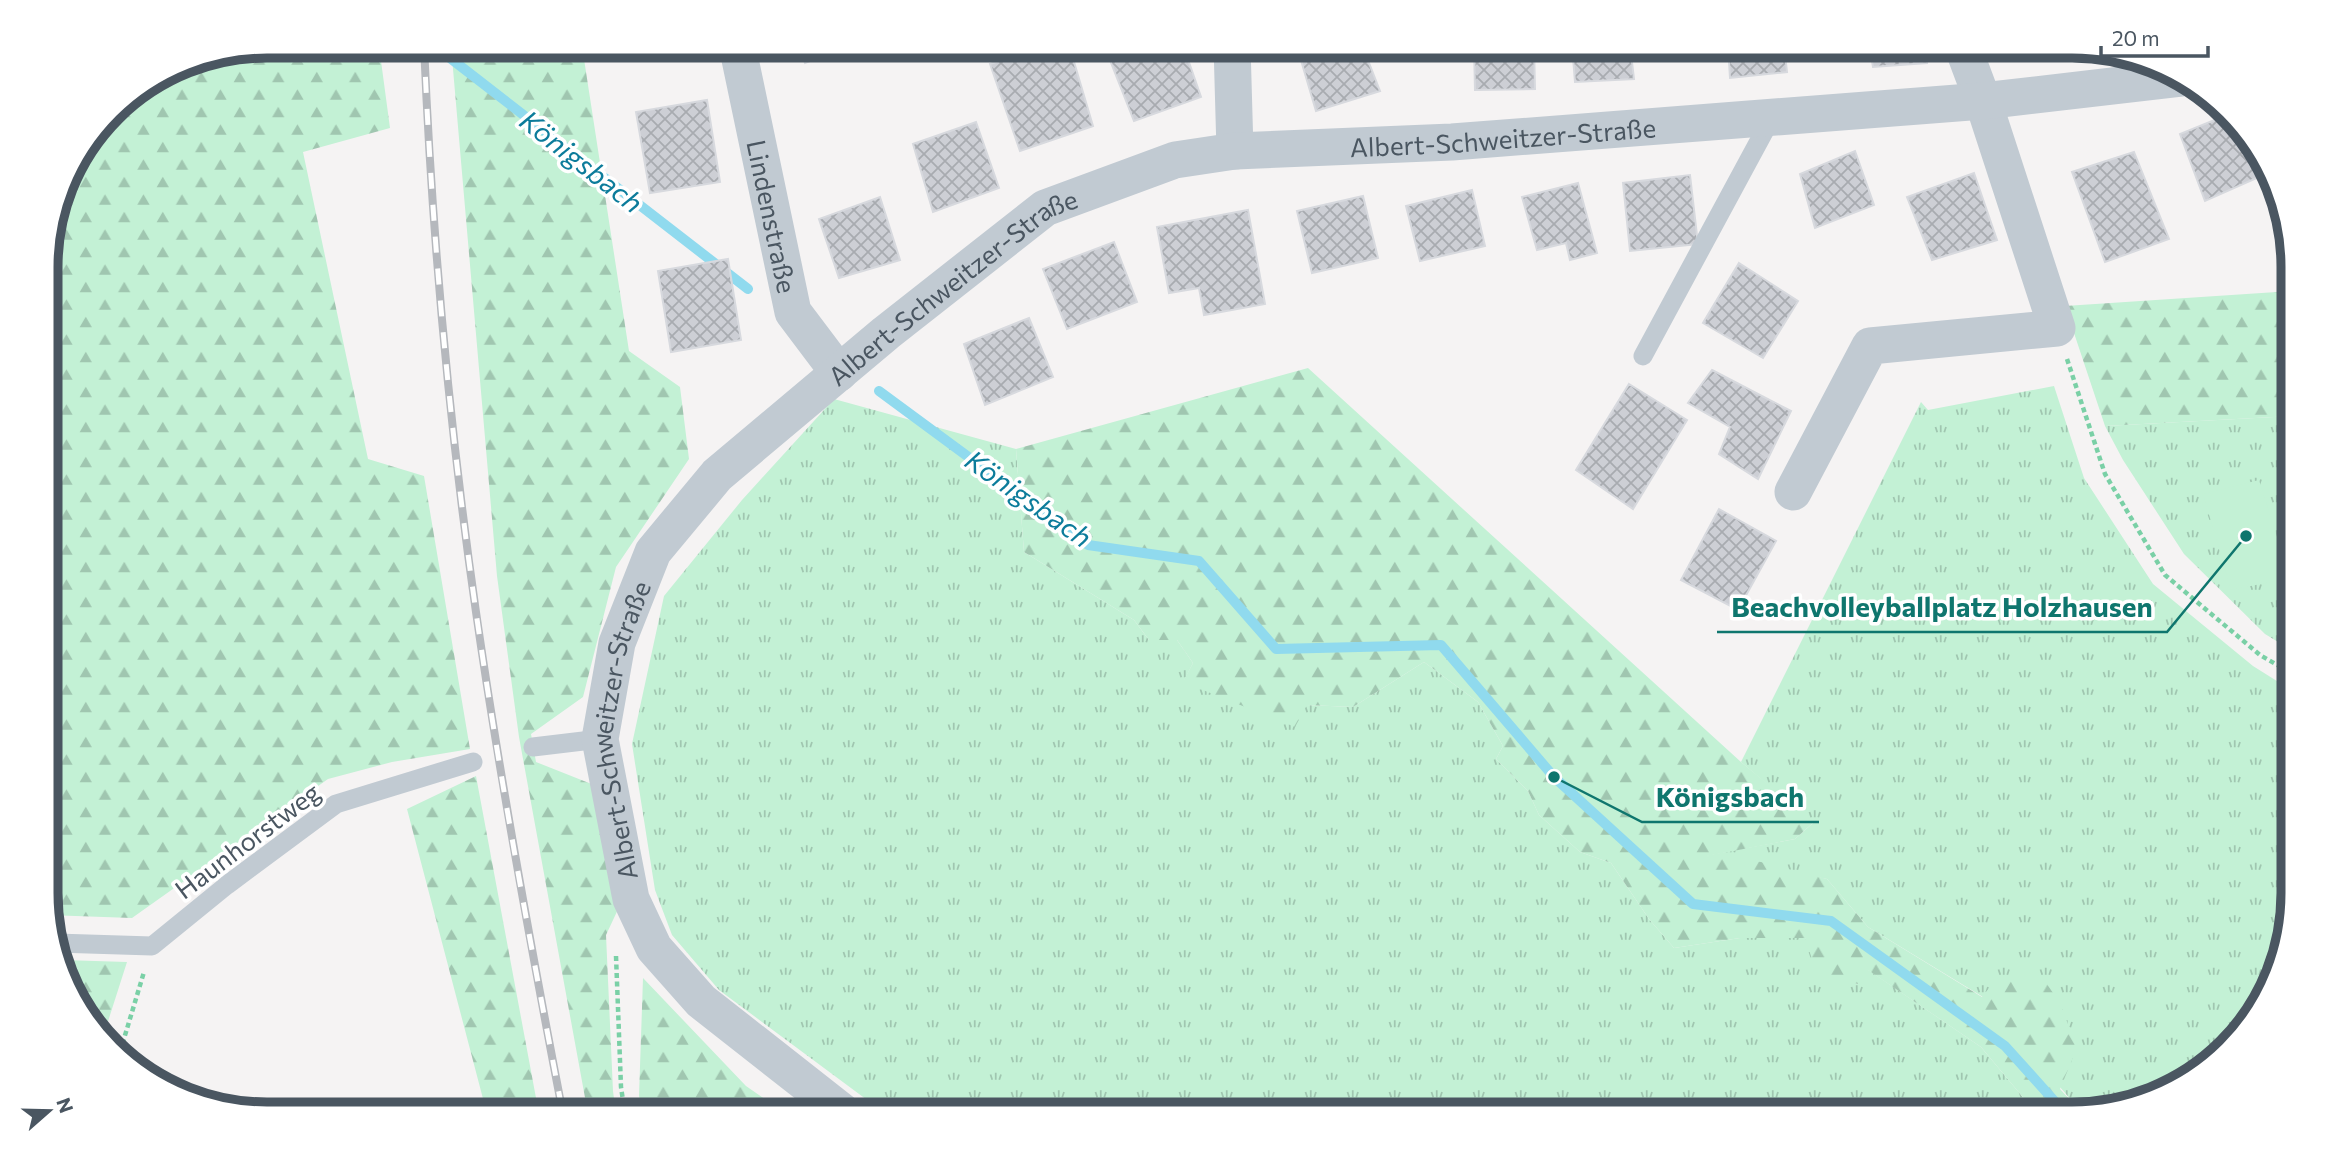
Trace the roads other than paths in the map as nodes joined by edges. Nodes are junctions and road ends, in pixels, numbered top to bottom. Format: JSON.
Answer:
{"nodes":[{"id":1,"x":740,"y":58,"type":"edge"},
{"id":2,"x":1232,"y":58,"type":"edge"},
{"id":3,"x":1967,"y":58,"type":"edge"},
{"id":4,"x":2166,"y":80,"type":"edge"},
{"id":5,"x":1983,"y":101,"type":"junction"},
{"id":6,"x":1772,"y":117,"type":"junction"},
{"id":7,"x":1235,"y":151,"type":"junction"},
{"id":8,"x":1643,"y":356,"type":"dead end"},
{"id":9,"x":839,"y":373,"type":"junction"},
{"id":10,"x":1793,"y":492,"type":"dead end"},
{"id":11,"x":600,"y":739,"type":"junction"},
{"id":12,"x":533,"y":747,"type":"dead end"},
{"id":13,"x":473,"y":762,"type":"dead end"},
{"id":14,"x":64,"y":943,"type":"edge"},
{"id":15,"x":830,"y":1102,"type":"edge"}],
"edges":[{"from":1,"to":9,"type":"street","name":"Lindenstraße"},
{"from":2,"to":7,"type":"street"},
{"from":3,"to":5,"type":"street"},
{"from":4,"to":5,"type":"street","name":"Albert-Schweitzer-Straße"},
{"from":5,"to":6,"type":"street","name":"Albert-Schweitzer-Straße"},
{"from":5,"to":10,"type":"street"},
{"from":6,"to":7,"type":"street","name":"Albert-Schweitzer-Straße"},
{"from":6,"to":8,"type":"lane"},
{"from":7,"to":9,"type":"street","name":"Albert-Schweitzer-Straße"},
{"from":9,"to":11,"type":"street","name":"Albert-Schweitzer-Straße"},
{"from":11,"to":12,"type":"lane"},
{"from":11,"to":15,"type":"street","name":"Albert-Schweitzer-Straße"},
{"from":13,"to":14,"type":"lane","name":"Haunhorstweg"}]}
